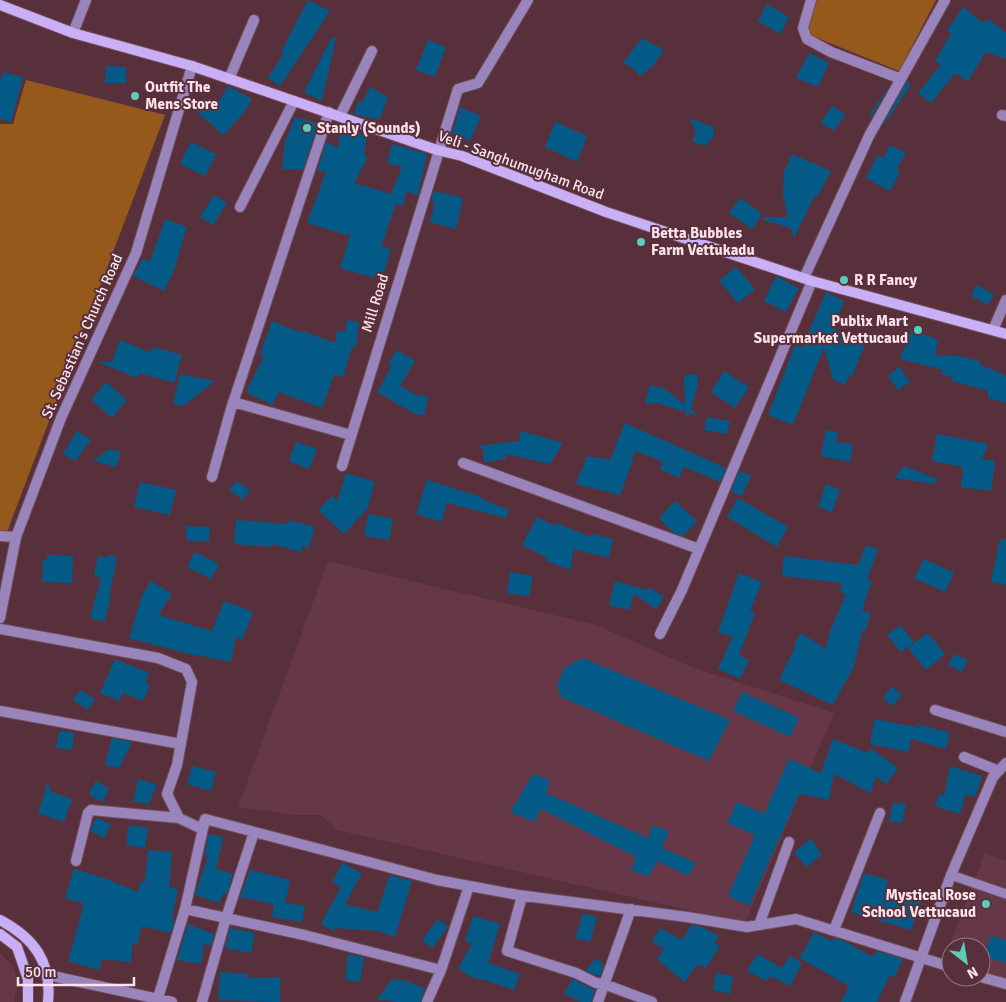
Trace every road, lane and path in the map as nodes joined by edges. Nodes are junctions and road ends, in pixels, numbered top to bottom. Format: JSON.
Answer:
{"nodes":[{"id":1,"x":86,"y":0,"type":"edge"},
{"id":2,"x":528,"y":0,"type":"edge"},
{"id":3,"x":811,"y":0,"type":"edge"},
{"id":4,"x":945,"y":0,"type":"edge"},
{"id":5,"x":0,"y":5,"type":"edge"},
{"id":6,"x":254,"y":20,"type":"dead end"},
{"id":7,"x":73,"y":33,"type":"junction"},
{"id":8,"x":372,"y":51,"type":"dead end"},
{"id":9,"x":192,"y":66,"type":"junction"},
{"id":10,"x":229,"y":79,"type":"junction"},
{"id":11,"x":900,"y":79,"type":"junction"},
{"id":12,"x":294,"y":101,"type":"junction"},
{"id":13,"x":328,"y":112,"type":"junction"},
{"id":14,"x":340,"y":116,"type":"junction"},
{"id":15,"x":437,"y":150,"type":"junction"},
{"id":16,"x":240,"y":207,"type":"dead end"},
{"id":17,"x":808,"y":279,"type":"junction"},
{"id":18,"x":1006,"y":300,"type":"edge"},
{"id":19,"x":993,"y":330,"type":"junction"},
{"id":20,"x":1006,"y":334,"type":"edge"},
{"id":21,"x":233,"y":402,"type":"junction"},
{"id":22,"x":351,"y":435,"type":"junction"},
{"id":23,"x":463,"y":463,"type":"dead end"},
{"id":24,"x":342,"y":466,"type":"dead end"},
{"id":25,"x":212,"y":477,"type":"dead end"},
{"id":26,"x":0,"y":536,"type":"edge"},
{"id":27,"x":16,"y":537,"type":"junction"},
{"id":28,"x":699,"y":549,"type":"junction"},
{"id":29,"x":0,"y":618,"type":"edge"},
{"id":30,"x":0,"y":629,"type":"edge"},
{"id":31,"x":660,"y":634,"type":"dead end"},
{"id":32,"x":935,"y":710,"type":"dead end"},
{"id":33,"x":0,"y":711,"type":"edge"},
{"id":34,"x":1006,"y":732,"type":"edge"},
{"id":35,"x":181,"y":744,"type":"junction"},
{"id":36,"x":964,"y":757,"type":"dead end"},
{"id":37,"x":1002,"y":767,"type":"edge"},
{"id":38,"x":880,"y":812,"type":"dead end"},
{"id":39,"x":179,"y":818,"type":"junction"},
{"id":40,"x":205,"y":819,"type":"junction"},
{"id":41,"x":254,"y":832,"type":"junction"},
{"id":42,"x":789,"y":842,"type":"dead end"},
{"id":43,"x":76,"y":861,"type":"dead end"},
{"id":44,"x":951,"y":875,"type":"junction"},
{"id":45,"x":469,"y":886,"type":"junction"},
{"id":46,"x":1006,"y":894,"type":"edge"},
{"id":47,"x":522,"y":896,"type":"junction"},
{"id":48,"x":185,"y":909,"type":"junction"},
{"id":49,"x":631,"y":909,"type":"junction"},
{"id":50,"x":226,"y":918,"type":"junction"},
{"id":51,"x":0,"y":920,"type":"edge"},
{"id":52,"x":759,"y":925,"type":"junction"},
{"id":53,"x":834,"y":930,"type":"junction"},
{"id":54,"x":0,"y":934,"type":"edge"},
{"id":55,"x":922,"y":958,"type":"junction"},
{"id":56,"x":941,"y":964,"type":"edge"},
{"id":57,"x":441,"y":970,"type":"junction"},
{"id":58,"x":48,"y":975,"type":"junction"},
{"id":59,"x":991,"y":979,"type":"edge"},
{"id":60,"x":604,"y":984,"type":"junction"},
{"id":61,"x":1006,"y":984,"type":"edge"},
{"id":62,"x":158,"y":998,"type":"junction"},
{"id":63,"x":28,"y":1002,"type":"edge"},
{"id":64,"x":48,"y":1002,"type":"edge"},
{"id":65,"x":172,"y":1002,"type":"edge"},
{"id":66,"x":202,"y":1002,"type":"edge"},
{"id":67,"x":427,"y":1002,"type":"edge"},
{"id":68,"x":598,"y":1002,"type":"edge"},
{"id":69,"x":652,"y":1002,"type":"edge"},
{"id":70,"x":906,"y":1002,"type":"edge"}],
"edges":[{"from":1,"to":7,"type":"street"},
{"from":2,"to":15,"type":"street","name":"Mill Road"},
{"from":3,"to":11,"type":"street"},
{"from":4,"to":11,"type":"street"},
{"from":5,"to":7,"type":"main road","name":"Veli - Sanghumugham Road"},
{"from":6,"to":10,"type":"street"},
{"from":7,"to":9,"type":"main road","name":"Veli - Sanghumugham Road"},
{"from":8,"to":14,"type":"street"},
{"from":9,"to":10,"type":"main road","name":"Veli - Sanghumugham Road"},
{"from":9,"to":27,"type":"street","name":"St. Sebastian's Church Road"},
{"from":10,"to":12,"type":"main road","name":"Veli - Sanghumugham Road"},
{"from":11,"to":17,"type":"street"},
{"from":12,"to":13,"type":"main road","name":"Veli - Sanghumugham Road"},
{"from":12,"to":16,"type":"street"},
{"from":13,"to":14,"type":"main road","name":"Veli - Sanghumugham Road"},
{"from":13,"to":21,"type":"street"},
{"from":14,"to":15,"type":"main road","name":"Veli - Sanghumugham Road"},
{"from":15,"to":17,"type":"main road","name":"Veli - Sanghumugham Road"},
{"from":15,"to":22,"type":"street","name":"Mill Road"},
{"from":17,"to":19,"type":"main road","name":"Veli - Sanghumugham Road"},
{"from":17,"to":28,"type":"street"},
{"from":18,"to":19,"type":"street"},
{"from":19,"to":20,"type":"main road","name":"Veli - Sanghumugham Road"},
{"from":21,"to":22,"type":"street"},
{"from":21,"to":25,"type":"street"},
{"from":22,"to":24,"type":"street","name":"Mill Road"},
{"from":23,"to":28,"type":"street"},
{"from":26,"to":27,"type":"street"},
{"from":27,"to":29,"type":"street","name":"St. Sebastian's Church Road"},
{"from":28,"to":31,"type":"street"},
{"from":30,"to":35,"type":"street"},
{"from":32,"to":34,"type":"street"},
{"from":33,"to":35,"type":"street"},
{"from":35,"to":39,"type":"street"},
{"from":36,"to":37,"type":"street"},
{"from":37,"to":44,"type":"street"},
{"from":38,"to":53,"type":"street"},
{"from":39,"to":40,"type":"street"},
{"from":39,"to":43,"type":"street"},
{"from":40,"to":41,"type":"street"},
{"from":40,"to":48,"type":"street"},
{"from":41,"to":45,"type":"street"},
{"from":41,"to":50,"type":"street"},
{"from":42,"to":52,"type":"street"},
{"from":44,"to":46,"type":"lane"},
{"from":44,"to":55,"type":"street"},
{"from":45,"to":47,"type":"street"},
{"from":45,"to":57,"type":"street"},
{"from":47,"to":49,"type":"street"},
{"from":47,"to":60,"type":"street"},
{"from":48,"to":50,"type":"street"},
{"from":48,"to":62,"type":"street"},
{"from":49,"to":52,"type":"street"},
{"from":49,"to":60,"type":"street"},
{"from":50,"to":57,"type":"street"},
{"from":50,"to":66,"type":"street"},
{"from":51,"to":58,"type":"main road"},
{"from":52,"to":53,"type":"street"},
{"from":53,"to":55,"type":"street"},
{"from":54,"to":63,"type":"main road"},
{"from":55,"to":56,"type":"street"},
{"from":55,"to":70,"type":"street"},
{"from":57,"to":67,"type":"street"},
{"from":58,"to":62,"type":"street"},
{"from":58,"to":64,"type":"main road"},
{"from":59,"to":61,"type":"street"},
{"from":60,"to":68,"type":"street"},
{"from":60,"to":69,"type":"street"},
{"from":62,"to":65,"type":"street"}]}
